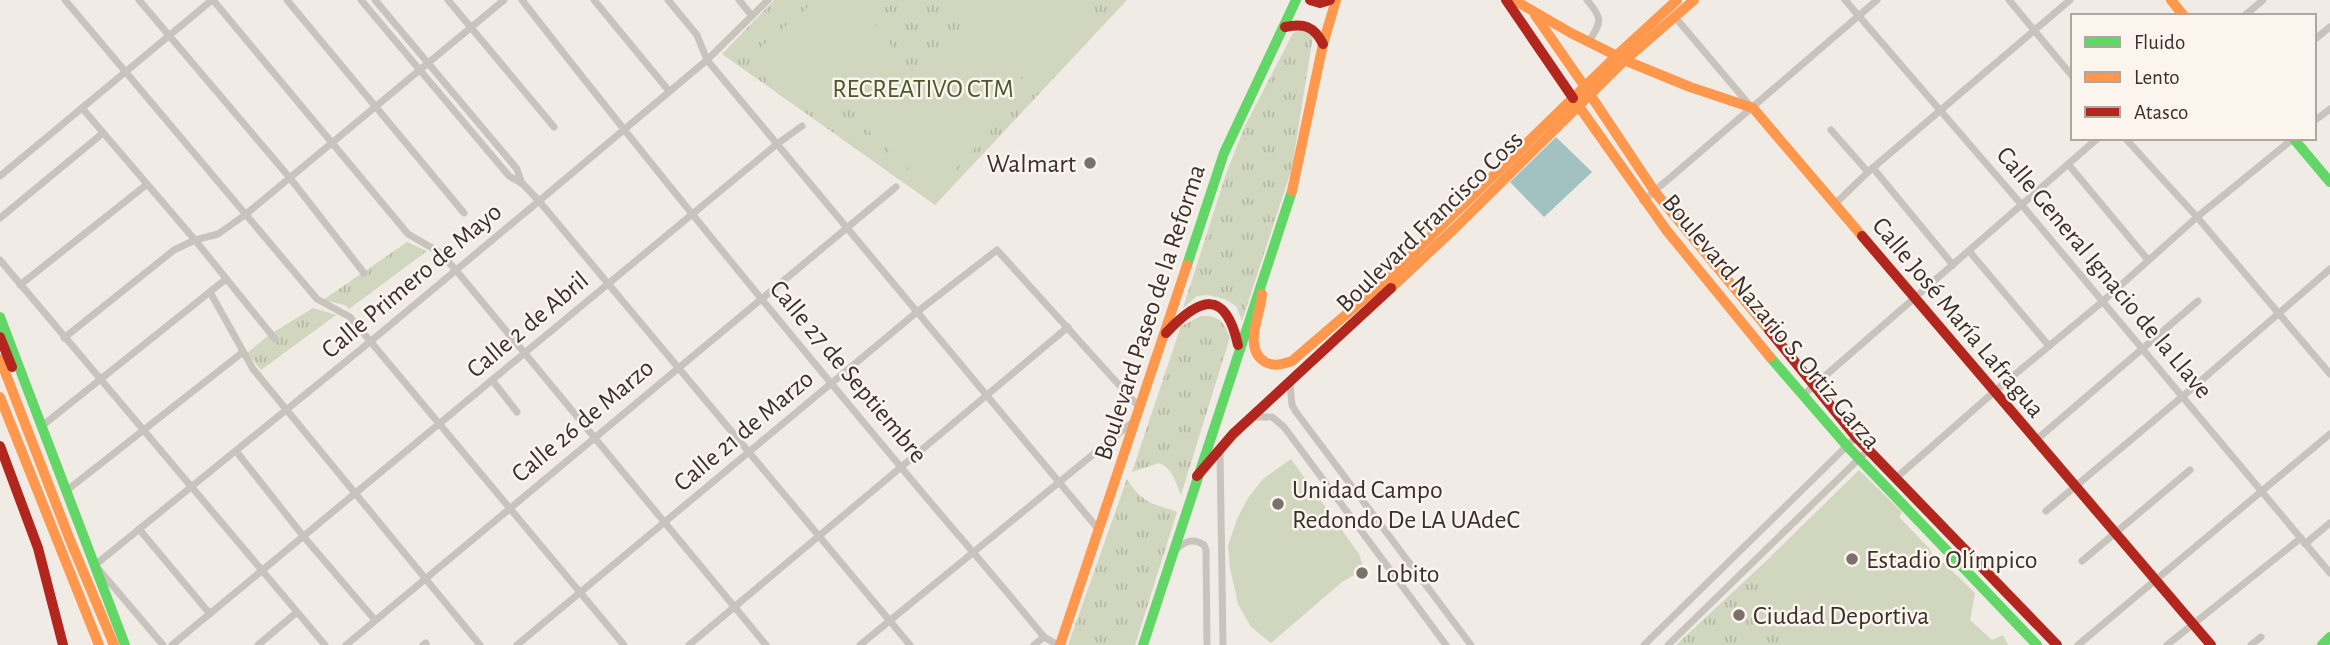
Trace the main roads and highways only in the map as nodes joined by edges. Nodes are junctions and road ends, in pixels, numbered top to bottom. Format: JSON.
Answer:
{"nodes":[{"id":1,"x":1296,"y":0,"type":"edge"},
{"id":2,"x":1310,"y":0,"type":"edge"},
{"id":3,"x":1329,"y":0,"type":"edge"},
{"id":4,"x":1336,"y":0,"type":"edge"},
{"id":5,"x":1506,"y":0,"type":"edge"},
{"id":6,"x":1514,"y":0,"type":"edge"},
{"id":7,"x":1677,"y":0,"type":"edge"},
{"id":8,"x":1694,"y":0,"type":"edge"},
{"id":9,"x":2171,"y":0,"type":"edge"},
{"id":10,"x":1668,"y":8,"type":"edge"},
{"id":11,"x":1533,"y":12,"type":"junction"},
{"id":12,"x":2182,"y":14,"type":"edge"},
{"id":13,"x":1285,"y":27,"type":"junction"},
{"id":14,"x":1323,"y":44,"type":"junction"},
{"id":15,"x":1619,"y":59,"type":"junction"},
{"id":16,"x":1588,"y":91,"type":"junction"},
{"id":17,"x":1576,"y":103,"type":"junction"},
{"id":18,"x":2295,"y":140,"type":"edge"},
{"id":19,"x":2330,"y":182,"type":"edge"},
{"id":20,"x":1261,"y":287,"type":"junction"},
{"id":21,"x":0,"y":317,"type":"edge"},
{"id":22,"x":0,"y":337,"type":"edge"},
{"id":23,"x":1162,"y":338,"type":"junction"},
{"id":24,"x":1239,"y":348,"type":"junction"},
{"id":25,"x":0,"y":359,"type":"edge"},
{"id":26,"x":0,"y":397,"type":"edge"},
{"id":27,"x":18,"y":405,"type":"junction"},
{"id":28,"x":0,"y":446,"type":"edge"},
{"id":29,"x":1197,"y":476,"type":"junction"},
{"id":30,"x":115,"y":619,"type":"junction"},
{"id":31,"x":60,"y":634,"type":"junction"},
{"id":32,"x":2330,"y":637,"type":"edge"},
{"id":33,"x":63,"y":645,"type":"edge"},
{"id":34,"x":69,"y":645,"type":"edge"},
{"id":35,"x":100,"y":645,"type":"edge"},
{"id":36,"x":114,"y":645,"type":"edge"},
{"id":37,"x":125,"y":645,"type":"edge"},
{"id":38,"x":1059,"y":645,"type":"edge"},
{"id":39,"x":1143,"y":645,"type":"edge"},
{"id":40,"x":2037,"y":645,"type":"edge"},
{"id":41,"x":2057,"y":645,"type":"edge"},
{"id":42,"x":2211,"y":645,"type":"edge"},
{"id":43,"x":2322,"y":645,"type":"edge"}],
"edges":[{"from":1,"to":13,"type":"main road","name":"Boulevard Paseo de la Reforma"},
{"from":2,"to":3,"type":"main road"},
{"from":4,"to":14,"type":"main road"},
{"from":5,"to":17,"type":"main road","name":"Boulevard Nazario S. Ortiz Garza"},
{"from":6,"to":11,"type":"main road"},
{"from":7,"to":10,"type":"main road","name":"Boulevard Francisco Coss"},
{"from":8,"to":10,"type":"main road","name":"Boulevard Francisco Coss"},
{"from":9,"to":12,"type":"main road"},
{"from":10,"to":15,"type":"main road","name":"Boulevard Francisco Coss"},
{"from":11,"to":15,"type":"main road"},
{"from":11,"to":16,"type":"main road","name":"Boulevard Nazario S. Ortiz Garza"},
{"from":13,"to":14,"type":"main road"},
{"from":13,"to":23,"type":"main road","name":"Boulevard Paseo de la Reforma"},
{"from":14,"to":20,"type":"main road"},
{"from":15,"to":16,"type":"main road","name":"Boulevard Francisco Coss"},
{"from":15,"to":42,"type":"main road","name":"Calle José María Lafragua"},
{"from":16,"to":17,"type":"main road","name":"Boulevard Francisco Coss"},
{"from":16,"to":41,"type":"main road","name":"Boulevard Nazario S. Ortiz Garza"},
{"from":17,"to":20,"type":"main road","name":"Boulevard Francisco Coss"},
{"from":17,"to":29,"type":"main road","name":"Boulevard Francisco Coss"},
{"from":17,"to":40,"type":"main road","name":"Boulevard Nazario S. Ortiz Garza"},
{"from":18,"to":19,"type":"main road"},
{"from":20,"to":24,"type":"main road"},
{"from":21,"to":30,"type":"main road"},
{"from":22,"to":27,"type":"main road"},
{"from":23,"to":24,"type":"main road"},
{"from":23,"to":38,"type":"main road","name":"Boulevard Paseo de la Reforma"},
{"from":24,"to":29,"type":"main road"},
{"from":25,"to":27,"type":"main road"},
{"from":26,"to":35,"type":"main road"},
{"from":27,"to":36,"type":"main road"},
{"from":28,"to":31,"type":"main road"},
{"from":29,"to":39,"type":"main road"},
{"from":30,"to":36,"type":"main road"},
{"from":30,"to":37,"type":"main road"},
{"from":31,"to":33,"type":"main road"},
{"from":31,"to":34,"type":"main road"},
{"from":32,"to":43,"type":"main road"}]}
